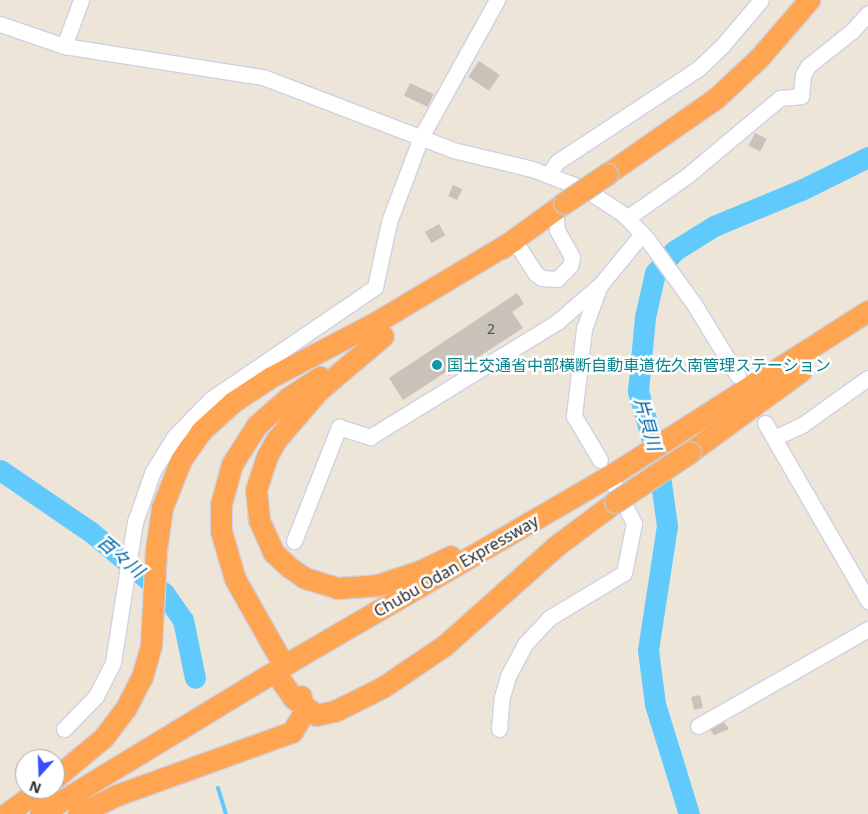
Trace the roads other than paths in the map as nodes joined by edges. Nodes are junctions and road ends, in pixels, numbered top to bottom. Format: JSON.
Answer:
{"nodes":[{"id":1,"x":81,"y":0,"type":"edge"},
{"id":2,"x":497,"y":0,"type":"edge"},
{"id":3,"x":761,"y":0,"type":"edge"},
{"id":4,"x":809,"y":0,"type":"edge"},
{"id":5,"x":868,"y":13,"type":"edge"},
{"id":6,"x":0,"y":24,"type":"edge"},
{"id":7,"x":64,"y":46,"type":"junction"},
{"id":8,"x":421,"y":137,"type":"junction"},
{"id":9,"x":549,"y":174,"type":"junction"},
{"id":10,"x":560,"y":207,"type":"junction"},
{"id":11,"x":627,"y":218,"type":"junction"},
{"id":12,"x":644,"y":237,"type":"junction"},
{"id":13,"x":514,"y":240,"type":"junction"},
{"id":14,"x":601,"y":284,"type":"junction"},
{"id":15,"x":868,"y":311,"type":"edge"},
{"id":16,"x":868,"y":319,"type":"edge"},
{"id":17,"x":381,"y":328,"type":"junction"},
{"id":18,"x":868,"y":378,"type":"edge"},
{"id":19,"x":747,"y":381,"type":"junction"},
{"id":20,"x":765,"y":423,"type":"dead end"},
{"id":21,"x":774,"y":438,"type":"junction"},
{"id":22,"x":611,"y":476,"type":"junction"},
{"id":23,"x":294,"y":541,"type":"dead end"},
{"id":24,"x":868,"y":601,"type":"edge"},
{"id":25,"x":868,"y":629,"type":"edge"},
{"id":26,"x":273,"y":657,"type":"dead end"},
{"id":27,"x":286,"y":679,"type":"dead end"},
{"id":28,"x":304,"y":708,"type":"junction"},
{"id":29,"x":698,"y":726,"type":"dead end"},
{"id":30,"x":64,"y":729,"type":"dead end"},
{"id":31,"x":500,"y":729,"type":"dead end"},
{"id":32,"x":65,"y":770,"type":"edge"},
{"id":33,"x":26,"y":799,"type":"edge"},
{"id":34,"x":6,"y":814,"type":"edge"},
{"id":35,"x":40,"y":814,"type":"edge"},
{"id":36,"x":78,"y":814,"type":"edge"}],
"edges":[{"from":1,"to":7,"type":"street"},
{"from":2,"to":8,"type":"street"},
{"from":3,"to":9,"type":"street"},
{"from":4,"to":10,"type":"highway","bridge":true},
{"from":5,"to":11,"type":"street"},
{"from":6,"to":7,"type":"street"},
{"from":7,"to":8,"type":"street"},
{"from":8,"to":9,"type":"street"},
{"from":8,"to":30,"type":"street"},
{"from":9,"to":11,"type":"street"},
{"from":10,"to":13,"type":"highway"},
{"from":10,"to":13,"type":"street"},
{"from":11,"to":12,"type":"street"},
{"from":12,"to":14,"type":"street"},
{"from":12,"to":19,"type":"street"},
{"from":13,"to":17,"type":"highway"},
{"from":14,"to":22,"type":"street"},
{"from":14,"to":23,"type":"street"},
{"from":15,"to":19,"type":"highway","name":"Chubu Odan Expressway"},
{"from":16,"to":22,"type":"highway","bridge":true},
{"from":17,"to":22,"type":"highway"},
{"from":17,"to":26,"type":"highway"},
{"from":17,"to":32,"type":"highway"},
{"from":18,"to":21,"type":"street"},
{"from":19,"to":22,"type":"highway","name":"Chubu Odan Expressway"},
{"from":20,"to":21,"type":"street"},
{"from":21,"to":24,"type":"street"},
{"from":22,"to":28,"type":"highway"},
{"from":22,"to":31,"type":"street"},
{"from":22,"to":35,"type":"highway","name":"Chubu Odan Expressway"},
{"from":25,"to":29,"type":"street"},
{"from":27,"to":28,"type":"highway"},
{"from":28,"to":36,"type":"highway"},
{"from":33,"to":34,"type":"highway"}]}
